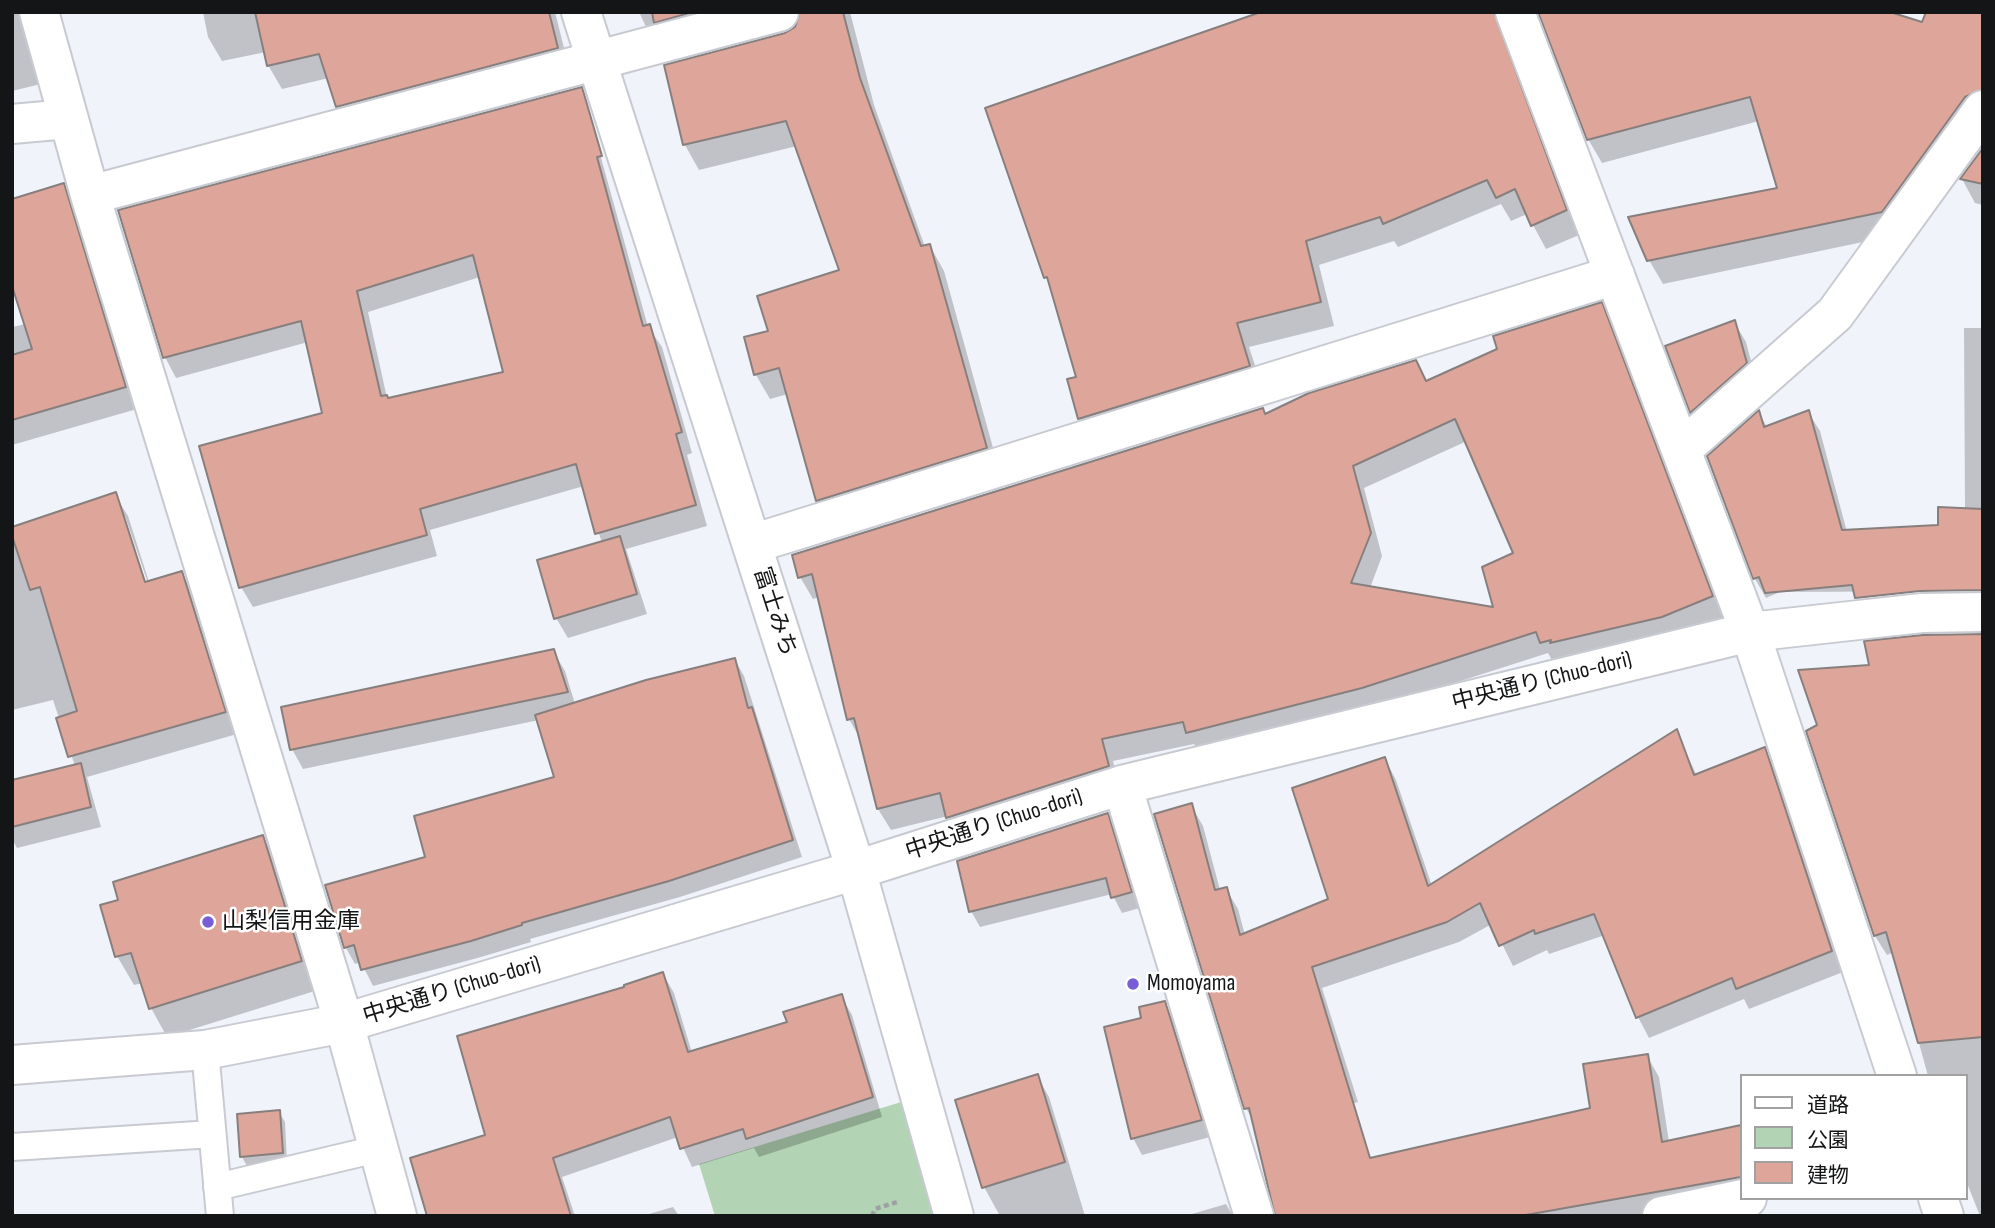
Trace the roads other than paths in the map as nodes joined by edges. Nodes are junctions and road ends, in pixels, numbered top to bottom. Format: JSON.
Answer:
{"nodes":[{"id":1,"x":39,"y":12,"type":"edge"},
{"id":2,"x":581,"y":12,"type":"edge"},
{"id":3,"x":779,"y":12,"type":"edge"},
{"id":4,"x":1515,"y":12,"type":"edge"},
{"id":5,"x":595,"y":62,"type":"junction"},
{"id":6,"x":1983,"y":110,"type":"edge"},
{"id":7,"x":68,"y":119,"type":"junction"},
{"id":8,"x":12,"y":124,"type":"edge"},
{"id":9,"x":90,"y":195,"type":"junction"},
{"id":10,"x":1615,"y":275,"type":"junction"},
{"id":11,"x":1681,"y":450,"type":"junction"},
{"id":12,"x":752,"y":544,"type":"junction"},
{"id":13,"x":1983,"y":612,"type":"edge"},
{"id":14,"x":1750,"y":632,"type":"junction"},
{"id":15,"x":1122,"y":785,"type":"junction"},
{"id":16,"x":856,"y":870,"type":"junction"},
{"id":17,"x":344,"y":1023,"type":"junction"},
{"id":18,"x":205,"y":1050,"type":"junction"},
{"id":19,"x":12,"y":1065,"type":"edge"},
{"id":20,"x":1896,"y":1074,"type":"edge"},
{"id":21,"x":212,"y":1134,"type":"junction"},
{"id":22,"x":12,"y":1147,"type":"edge"},
{"id":23,"x":377,"y":1149,"type":"junction"},
{"id":24,"x":218,"y":1187,"type":"junction"},
{"id":25,"x":1740,"y":1199,"type":"edge"},
{"id":26,"x":220,"y":1216,"type":"edge"},
{"id":27,"x":397,"y":1216,"type":"edge"},
{"id":28,"x":954,"y":1216,"type":"edge"},
{"id":29,"x":1254,"y":1216,"type":"edge"},
{"id":30,"x":1662,"y":1216,"type":"edge"}],
"edges":[{"from":1,"to":7,"type":"main road"},
{"from":2,"to":5,"type":"main road","name":"富士みち"},
{"from":3,"to":5,"type":"main road"},
{"from":4,"to":10,"type":"main road"},
{"from":5,"to":9,"type":"main road"},
{"from":5,"to":12,"type":"main road","name":"富士みち"},
{"from":6,"to":11,"type":"main road"},
{"from":7,"to":8,"type":"main road"},
{"from":7,"to":9,"type":"main road"},
{"from":9,"to":17,"type":"main road"},
{"from":10,"to":11,"type":"main road"},
{"from":10,"to":12,"type":"main road"},
{"from":11,"to":14,"type":"main road"},
{"from":12,"to":16,"type":"main road","name":"富士みち"},
{"from":13,"to":14,"type":"main road","name":"中央通り (Chuo-dori)"},
{"from":14,"to":15,"type":"main road","name":"中央通り (Chuo-dori)"},
{"from":14,"to":20,"type":"main road"},
{"from":15,"to":16,"type":"main road","name":"中央通り (Chuo-dori)"},
{"from":15,"to":29,"type":"main road"},
{"from":16,"to":17,"type":"main road","name":"中央通り (Chuo-dori)"},
{"from":16,"to":28,"type":"main road","name":"富士みち"},
{"from":17,"to":18,"type":"main road","name":"中央通り (Chuo-dori)"},
{"from":17,"to":23,"type":"main road"},
{"from":18,"to":19,"type":"main road","name":"中央通り (Chuo-dori)"},
{"from":18,"to":21,"type":"lane"},
{"from":21,"to":22,"type":"lane"},
{"from":21,"to":24,"type":"lane"},
{"from":23,"to":24,"type":"lane"},
{"from":23,"to":27,"type":"main road"},
{"from":24,"to":26,"type":"lane"},
{"from":25,"to":30,"type":"main road"}]}
